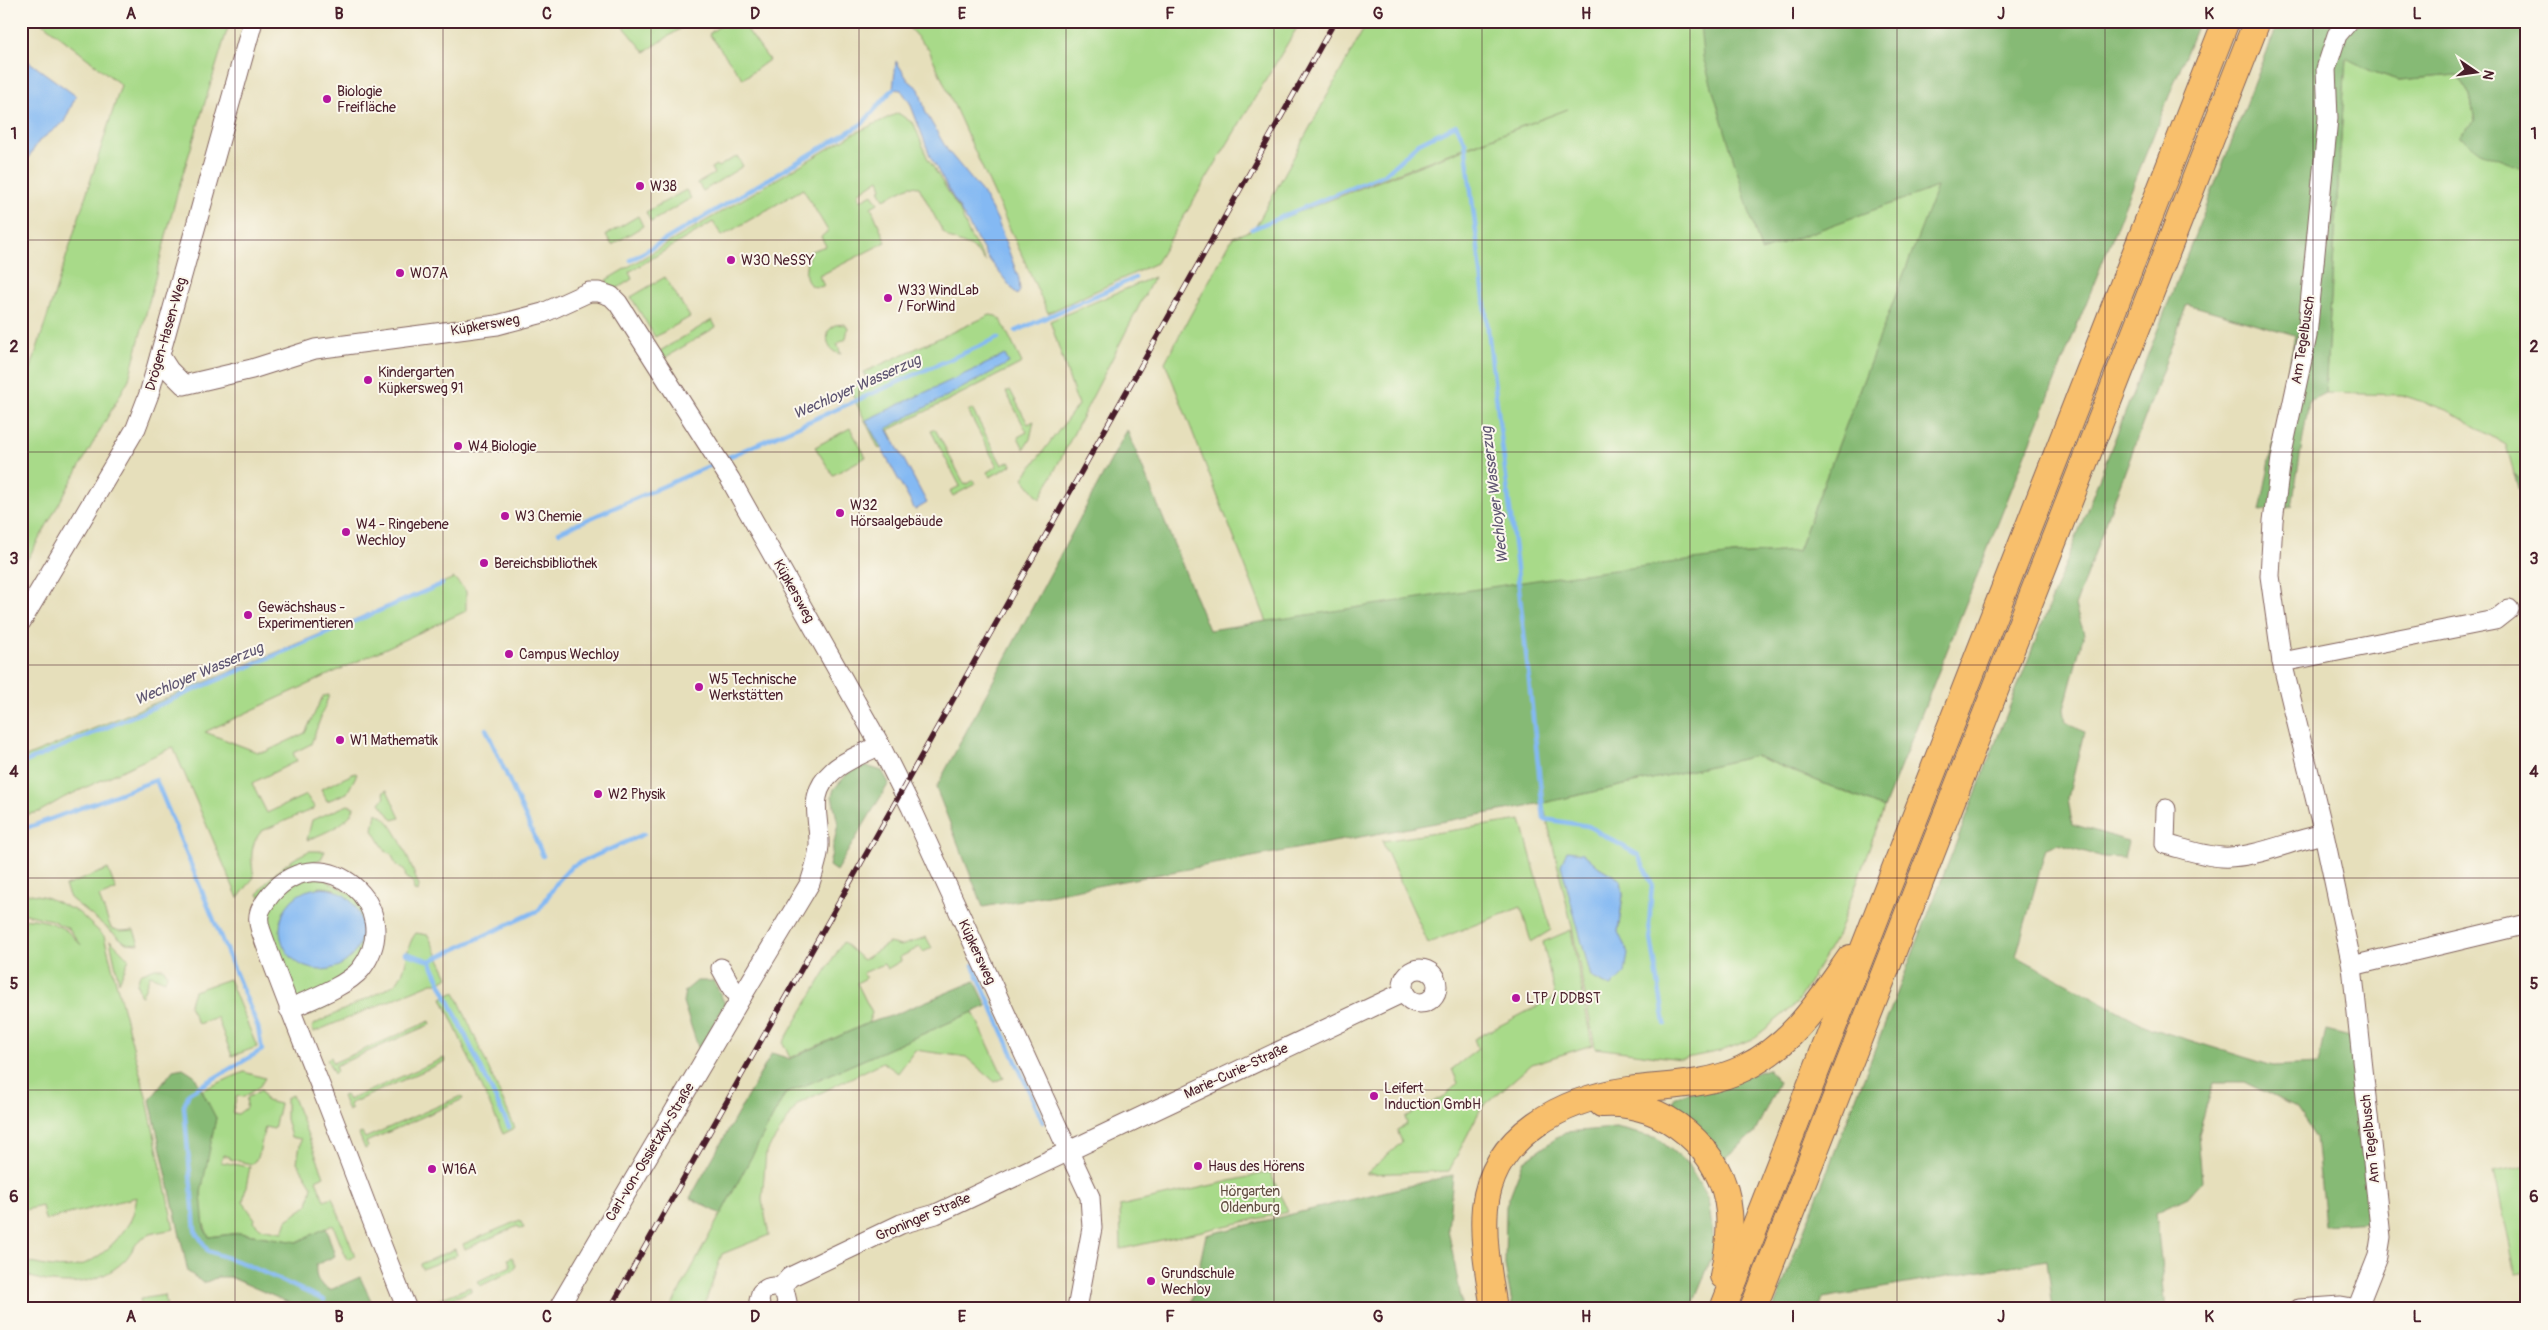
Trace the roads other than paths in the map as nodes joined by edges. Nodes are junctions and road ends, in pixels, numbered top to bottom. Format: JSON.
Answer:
{"nodes":[{"id":1,"x":253,"y":21,"type":"edge"},
{"id":2,"x":2226,"y":21,"type":"edge"},
{"id":3,"x":2257,"y":21,"type":"edge"},
{"id":4,"x":2348,"y":21,"type":"edge"},
{"id":5,"x":160,"y":356,"type":"junction"},
{"id":6,"x":184,"y":385,"type":"junction"},
{"id":7,"x":149,"y":394,"type":"junction"},
{"id":8,"x":2509,"y":609,"type":"dead end"},
{"id":9,"x":21,"y":622,"type":"edge"},
{"id":10,"x":2282,"y":662,"type":"junction"},
{"id":11,"x":880,"y":745,"type":"junction"},
{"id":12,"x":2166,"y":808,"type":"dead end"},
{"id":13,"x":2324,"y":834,"type":"junction"},
{"id":14,"x":1874,"y":922,"type":"junction"},
{"id":15,"x":2527,"y":924,"type":"edge"},
{"id":16,"x":2352,"y":966,"type":"junction"},
{"id":17,"x":721,"y":968,"type":"dead end"},
{"id":18,"x":1404,"y":992,"type":"dead end"},
{"id":19,"x":742,"y":996,"type":"junction"},
{"id":20,"x":289,"y":1009,"type":"junction"},
{"id":21,"x":1557,"y":1110,"type":"junction"},
{"id":22,"x":1068,"y":1150,"type":"junction"},
{"id":23,"x":780,"y":1288,"type":"junction"},
{"id":24,"x":407,"y":1309,"type":"edge"},
{"id":25,"x":558,"y":1309,"type":"edge"},
{"id":26,"x":761,"y":1309,"type":"edge"},
{"id":27,"x":785,"y":1309,"type":"edge"},
{"id":28,"x":1076,"y":1309,"type":"edge"},
{"id":29,"x":1494,"y":1309,"type":"edge"},
{"id":30,"x":1717,"y":1309,"type":"edge"},
{"id":31,"x":1723,"y":1309,"type":"edge"},
{"id":32,"x":1753,"y":1309,"type":"edge"},
{"id":33,"x":2299,"y":1309,"type":"edge"},
{"id":34,"x":2358,"y":1309,"type":"edge"}],
"edges":[{"from":1,"to":5,"type":"street","name":"Drögen-Hasen-Weg"},
{"from":2,"to":14,"type":"highway"},
{"from":3,"to":32,"type":"highway"},
{"from":4,"to":10,"type":"street","name":"Am Tegelbusch"},
{"from":5,"to":6,"type":"street"},
{"from":5,"to":7,"type":"street","name":"Drögen-Hasen-Weg"},
{"from":6,"to":7,"type":"street","name":"Küpkersweg"},
{"from":6,"to":11,"type":"street","name":"Küpkersweg"},
{"from":7,"to":9,"type":"street","name":"Drögen-Hasen-Weg"},
{"from":8,"to":10,"type":"street"},
{"from":10,"to":13,"type":"street","name":"Am Tegelbusch"},
{"from":11,"to":19,"type":"street","name":"Carl-von-Ossietzky-Straße"},
{"from":11,"to":22,"type":"street","name":"Küpkersweg"},
{"from":12,"to":13,"type":"street"},
{"from":13,"to":16,"type":"street","name":"Am Tegelbusch"},
{"from":14,"to":21,"type":"highway"},
{"from":14,"to":31,"type":"highway"},
{"from":15,"to":16,"type":"street"},
{"from":16,"to":34,"type":"street","name":"Am Tegelbusch"},
{"from":17,"to":19,"type":"street"},
{"from":18,"to":22,"type":"street","name":"Marie-Curie-Straße"},
{"from":19,"to":25,"type":"street","name":"Carl-von-Ossietzky-Straße"},
{"from":20,"to":20,"type":"street"},
{"from":20,"to":24,"type":"street"},
{"from":21,"to":29,"type":"highway"},
{"from":21,"to":30,"type":"highway"},
{"from":22,"to":23,"type":"street","name":"Groninger Straße"},
{"from":22,"to":28,"type":"street","name":"Küpkersweg"},
{"from":23,"to":26,"type":"street","name":"Groninger Straße"},
{"from":23,"to":27,"type":"street"},
{"from":33,"to":34,"type":"street"}]}
